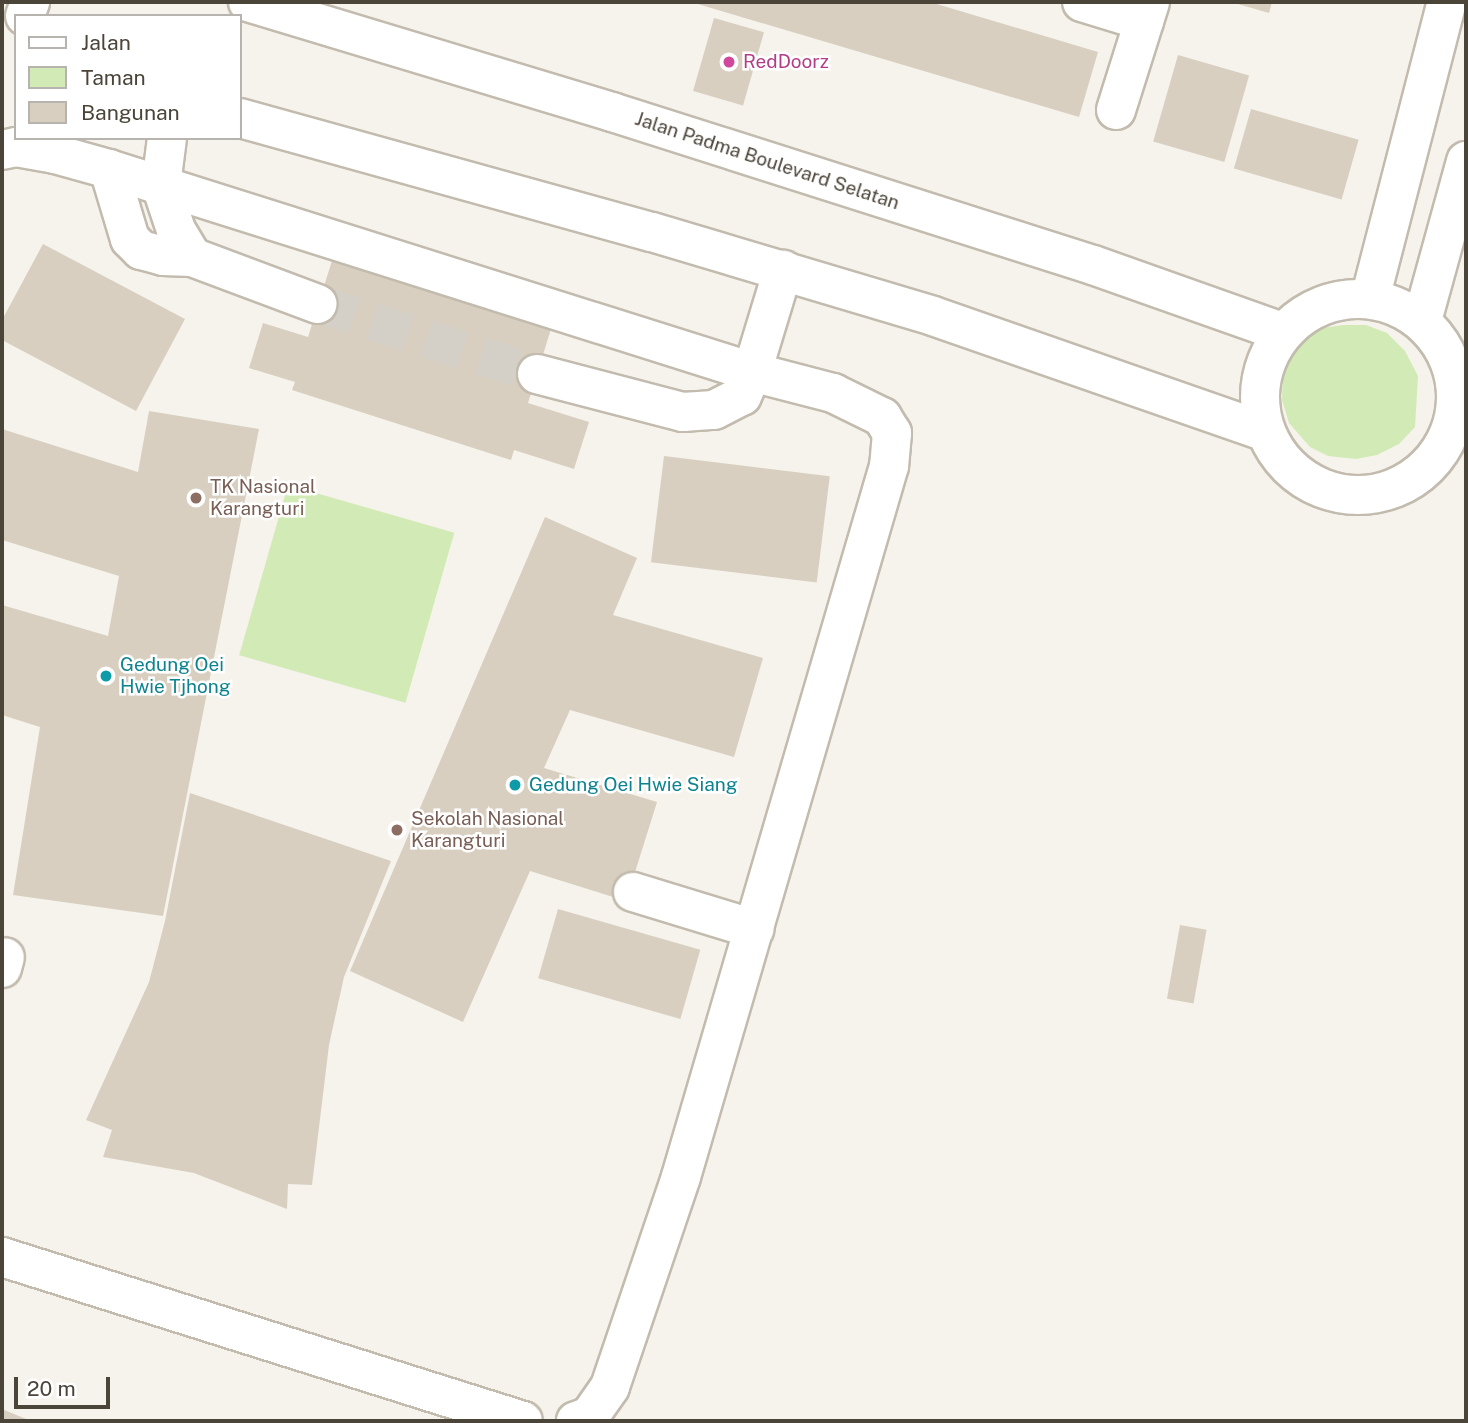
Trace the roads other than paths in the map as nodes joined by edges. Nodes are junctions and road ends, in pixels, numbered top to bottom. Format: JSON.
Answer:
{"nodes":[{"id":1,"x":248,"y":2,"type":"edge"},
{"id":2,"x":1082,"y":2,"type":"edge"},
{"id":3,"x":1447,"y":2,"type":"edge"},
{"id":4,"x":1147,"y":11,"type":"edge"},
{"id":5,"x":1116,"y":110,"type":"dead end"},
{"id":6,"x":242,"y":119,"type":"edge"},
{"id":7,"x":167,"y":140,"type":"edge"},
{"id":8,"x":2,"y":150,"type":"edge"},
{"id":9,"x":1466,"y":161,"type":"edge"},
{"id":10,"x":109,"y":169,"type":"junction"},
{"id":11,"x":161,"y":185,"type":"junction"},
{"id":12,"x":192,"y":257,"type":"junction"},
{"id":13,"x":783,"y":270,"type":"junction"},
{"id":14,"x":1370,"y":299,"type":"junction"},
{"id":15,"x":318,"y":304,"type":"tunnel mouth"},
{"id":16,"x":1422,"y":321,"type":"junction"},
{"id":17,"x":752,"y":372,"type":"junction"},
{"id":18,"x":537,"y":374,"type":"tunnel mouth"},
{"id":19,"x":1267,"y":380,"type":"junction"},
{"id":20,"x":1454,"y":410,"type":"edge"},
{"id":21,"x":633,"y":891,"type":"dead end"},
{"id":22,"x":754,"y":929,"type":"junction"},
{"id":23,"x":2,"y":1257,"type":"edge"},
{"id":24,"x":523,"y":1421,"type":"edge"},
{"id":25,"x":576,"y":1421,"type":"edge"}],
"edges":[{"from":1,"to":19,"type":"street","name":"Jalan Padma Boulevard Selatan"},
{"from":2,"to":4,"type":"street"},
{"from":3,"to":14,"type":"street"},
{"from":4,"to":5,"type":"street"},
{"from":6,"to":13,"type":"street"},
{"from":7,"to":11,"type":"street"},
{"from":8,"to":10,"type":"street"},
{"from":9,"to":16,"type":"street"},
{"from":10,"to":11,"type":"street"},
{"from":10,"to":12,"type":"street"},
{"from":11,"to":12,"type":"street"},
{"from":11,"to":17,"type":"street"},
{"from":12,"to":15,"type":"street"},
{"from":13,"to":17,"type":"street"},
{"from":13,"to":19,"type":"street"},
{"from":14,"to":16,"type":"street"},
{"from":14,"to":19,"type":"street"},
{"from":16,"to":20,"type":"street"},
{"from":17,"to":18,"type":"street"},
{"from":17,"to":22,"type":"street"},
{"from":19,"to":20,"type":"street"},
{"from":21,"to":22,"type":"street"},
{"from":22,"to":25,"type":"street"},
{"from":23,"to":24,"type":"street"}]}
